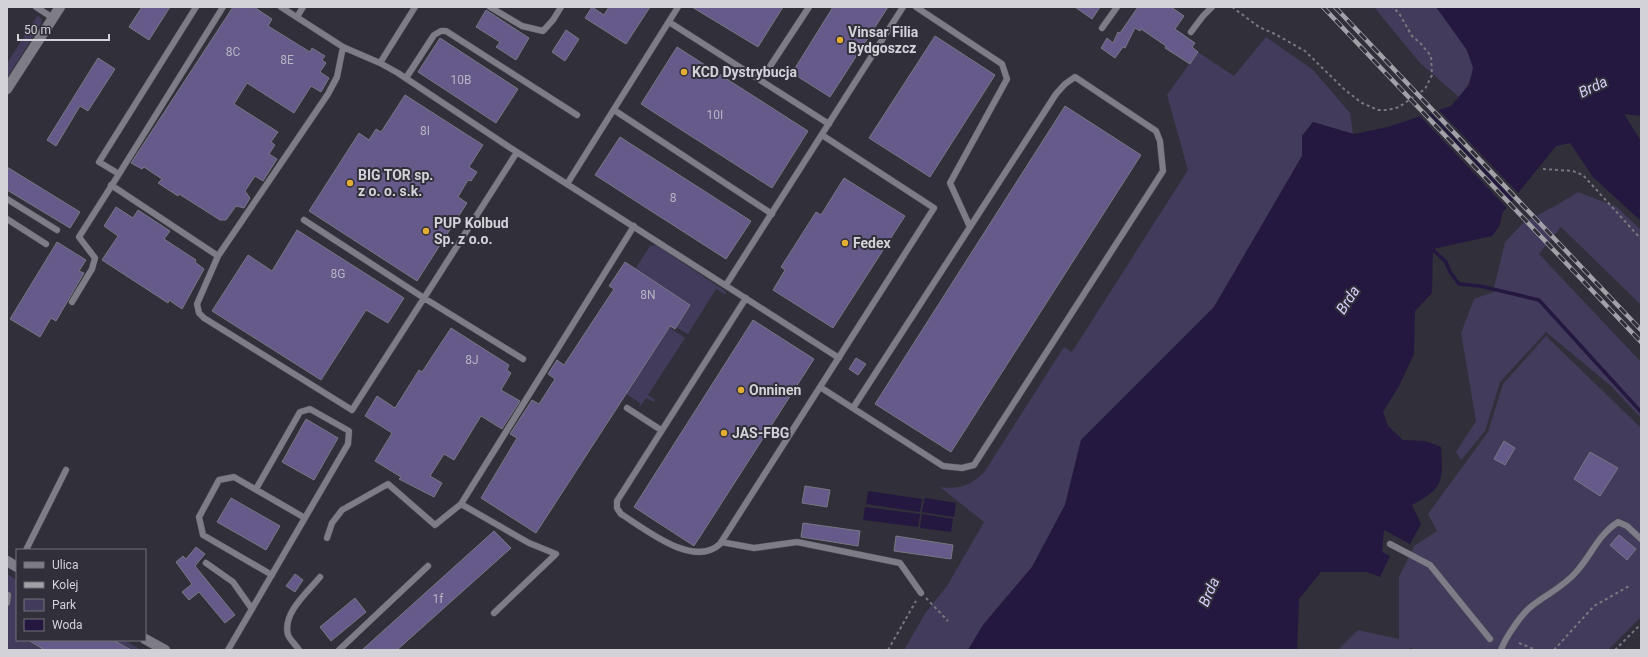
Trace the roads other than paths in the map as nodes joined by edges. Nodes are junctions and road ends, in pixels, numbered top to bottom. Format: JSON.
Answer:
{"nodes":[{"id":1,"x":36,"y":7,"type":"edge"},
{"id":2,"x":60,"y":7,"type":"edge"},
{"id":3,"x":196,"y":7,"type":"edge"},
{"id":4,"x":223,"y":7,"type":"edge"},
{"id":5,"x":281,"y":7,"type":"edge"},
{"id":6,"x":303,"y":7,"type":"edge"},
{"id":7,"x":415,"y":7,"type":"edge"},
{"id":8,"x":490,"y":7,"type":"edge"},
{"id":9,"x":561,"y":7,"type":"edge"},
{"id":10,"x":678,"y":7,"type":"edge"},
{"id":11,"x":809,"y":7,"type":"edge"},
{"id":12,"x":903,"y":7,"type":"edge"},
{"id":13,"x":916,"y":7,"type":"edge"},
{"id":14,"x":1117,"y":7,"type":"edge"},
{"id":15,"x":1212,"y":7,"type":"edge"},
{"id":16,"x":297,"y":17,"type":"junction"},
{"id":17,"x":53,"y":18,"type":"junction"},
{"id":18,"x":669,"y":22,"type":"junction"},
{"id":19,"x":1102,"y":28,"type":"dead end"},
{"id":20,"x":1191,"y":32,"type":"dead end"},
{"id":21,"x":343,"y":47,"type":"junction"},
{"id":22,"x":380,"y":63,"type":"junction"},
{"id":23,"x":406,"y":78,"type":"junction"},
{"id":24,"x":761,"y":80,"type":"junction"},
{"id":25,"x":7,"y":89,"type":"edge"},
{"id":26,"x":614,"y":110,"type":"junction"},
{"id":27,"x":577,"y":115,"type":"dead end"},
{"id":28,"x":829,"y":124,"type":"junction"},
{"id":29,"x":822,"y":135,"type":"junction"},
{"id":30,"x":518,"y":152,"type":"junction"},
{"id":31,"x":119,"y":174,"type":"junction"},
{"id":32,"x":567,"y":184,"type":"junction"},
{"id":33,"x":112,"y":185,"type":"junction"},
{"id":34,"x":7,"y":199,"type":"edge"},
{"id":35,"x":772,"y":214,"type":"junction"},
{"id":36,"x":7,"y":219,"type":"edge"},
{"id":37,"x":304,"y":220,"type":"dead end"},
{"id":38,"x":634,"y":226,"type":"junction"},
{"id":39,"x":970,"y":227,"type":"junction"},
{"id":40,"x":57,"y":230,"type":"dead end"},
{"id":41,"x":46,"y":244,"type":"dead end"},
{"id":42,"x":218,"y":256,"type":"junction"},
{"id":43,"x":726,"y":285,"type":"junction"},
{"id":44,"x":424,"y":298,"type":"junction"},
{"id":45,"x":746,"y":298,"type":"junction"},
{"id":46,"x":72,"y":302,"type":"dead end"},
{"id":47,"x":839,"y":358,"type":"junction"},
{"id":48,"x":524,"y":359,"type":"dead end"},
{"id":49,"x":820,"y":387,"type":"junction"},
{"id":50,"x":627,"y":408,"type":"dead end"},
{"id":51,"x":853,"y":408,"type":"junction"},
{"id":52,"x":661,"y":430,"type":"junction"},
{"id":53,"x":66,"y":470,"type":"dead end"},
{"id":54,"x":256,"y":489,"type":"junction"},
{"id":55,"x":461,"y":504,"type":"junction"},
{"id":56,"x":305,"y":518,"type":"junction"},
{"id":57,"x":327,"y":538,"type":"dead end"},
{"id":58,"x":1641,"y":539,"type":"edge"},
{"id":59,"x":722,"y":542,"type":"junction"},
{"id":60,"x":1390,"y":544,"type":"dead end"},
{"id":61,"x":26,"y":549,"type":"edge"},
{"id":62,"x":7,"y":561,"type":"edge"},
{"id":63,"x":206,"y":563,"type":"dead end"},
{"id":64,"x":16,"y":566,"type":"edge"},
{"id":65,"x":428,"y":566,"type":"dead end"},
{"id":66,"x":272,"y":574,"type":"junction"},
{"id":67,"x":320,"y":577,"type":"dead end"},
{"id":68,"x":921,"y":593,"type":"road end"},
{"id":69,"x":8,"y":595,"type":"edge"},
{"id":70,"x":7,"y":603,"type":"edge"},
{"id":71,"x":252,"y":609,"type":"junction"},
{"id":72,"x":494,"y":613,"type":"dead end"},
{"id":73,"x":1490,"y":639,"type":"dead end"},
{"id":74,"x":146,"y":640,"type":"edge"},
{"id":75,"x":165,"y":650,"type":"edge"},
{"id":76,"x":228,"y":650,"type":"edge"},
{"id":77,"x":299,"y":650,"type":"edge"},
{"id":78,"x":340,"y":650,"type":"edge"},
{"id":79,"x":1501,"y":650,"type":"edge"}],
"edges":[{"from":1,"to":17,"type":"lane"},
{"from":2,"to":17,"type":"street"},
{"from":3,"to":31,"type":"lane"},
{"from":4,"to":31,"type":"lane"},
{"from":5,"to":16,"type":"lane"},
{"from":6,"to":16,"type":"lane"},
{"from":7,"to":22,"type":"lane"},
{"from":8,"to":9,"type":"lane"},
{"from":10,"to":18,"type":"lane"},
{"from":11,"to":24,"type":"lane"},
{"from":12,"to":28,"type":"lane"},
{"from":13,"to":39,"type":"lane"},
{"from":14,"to":19,"type":"lane"},
{"from":15,"to":20,"type":"lane"},
{"from":16,"to":21,"type":"lane"},
{"from":17,"to":25,"type":"street"},
{"from":18,"to":24,"type":"lane"},
{"from":18,"to":26,"type":"lane"},
{"from":21,"to":22,"type":"lane"},
{"from":21,"to":42,"type":"lane"},
{"from":22,"to":23,"type":"lane"},
{"from":23,"to":27,"type":"lane"},
{"from":23,"to":30,"type":"lane"},
{"from":24,"to":28,"type":"lane"},
{"from":26,"to":32,"type":"lane"},
{"from":26,"to":35,"type":"lane"},
{"from":28,"to":29,"type":"lane"},
{"from":29,"to":35,"type":"lane"},
{"from":29,"to":47,"type":"lane"},
{"from":30,"to":32,"type":"lane"},
{"from":30,"to":44,"type":"lane"},
{"from":31,"to":33,"type":"lane"},
{"from":32,"to":38,"type":"lane"},
{"from":33,"to":42,"type":"lane"},
{"from":33,"to":46,"type":"lane"},
{"from":34,"to":40,"type":"lane"},
{"from":35,"to":43,"type":"lane"},
{"from":36,"to":41,"type":"lane"},
{"from":37,"to":44,"type":"lane"},
{"from":38,"to":43,"type":"lane"},
{"from":38,"to":55,"type":"lane"},
{"from":39,"to":51,"type":"lane"},
{"from":39,"to":51,"type":"lane"},
{"from":42,"to":44,"type":"lane"},
{"from":43,"to":45,"type":"lane"},
{"from":44,"to":48,"type":"lane"},
{"from":45,"to":47,"type":"lane"},
{"from":45,"to":52,"type":"lane"},
{"from":47,"to":49,"type":"lane"},
{"from":49,"to":51,"type":"lane"},
{"from":49,"to":59,"type":"lane"},
{"from":50,"to":52,"type":"lane"},
{"from":52,"to":59,"type":"lane"},
{"from":53,"to":61,"type":"lane"},
{"from":54,"to":56,"type":"lane"},
{"from":54,"to":56,"type":"lane"},
{"from":54,"to":66,"type":"lane"},
{"from":55,"to":57,"type":"lane"},
{"from":55,"to":72,"type":"lane"},
{"from":56,"to":66,"type":"lane"},
{"from":58,"to":79,"type":"lane"},
{"from":59,"to":68,"type":"lane"},
{"from":60,"to":73,"type":"lane"},
{"from":62,"to":64,"type":"street"},
{"from":63,"to":71,"type":"lane"},
{"from":65,"to":78,"type":"lane"},
{"from":66,"to":71,"type":"lane"},
{"from":67,"to":77,"type":"lane"},
{"from":69,"to":70,"type":"lane"},
{"from":71,"to":76,"type":"lane"},
{"from":74,"to":75,"type":"street"}]}
